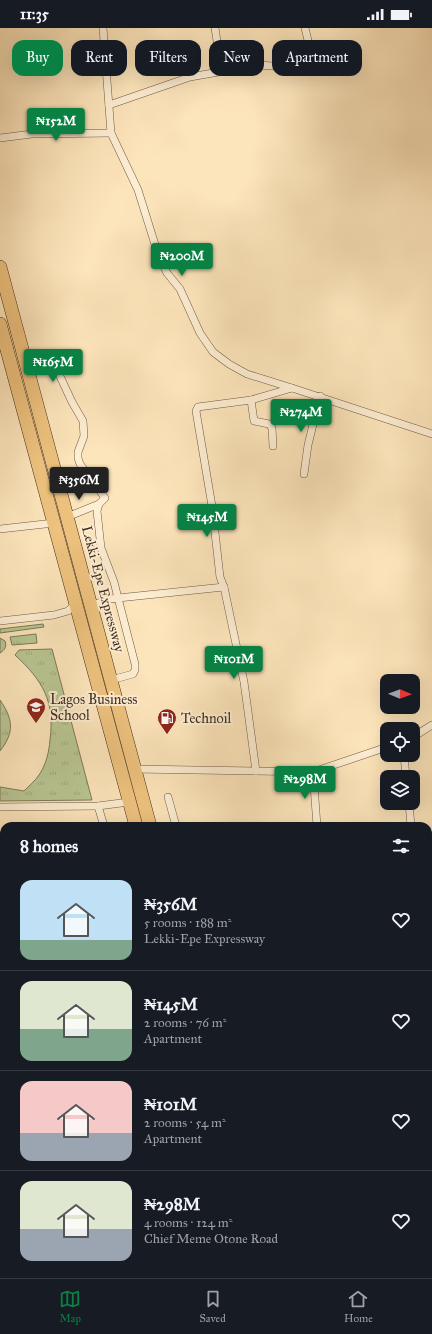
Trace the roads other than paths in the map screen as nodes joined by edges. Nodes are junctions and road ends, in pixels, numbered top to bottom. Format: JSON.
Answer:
{"nodes":[{"id":1,"x":103,"y":28,"type":"edge"},
{"id":2,"x":214,"y":28,"type":"edge"},
{"id":3,"x":305,"y":28,"type":"edge"},
{"id":4,"x":216,"y":40,"type":"edge"},
{"id":5,"x":264,"y":65,"type":"edge"},
{"id":6,"x":209,"y":74,"type":"edge"},
{"id":7,"x":109,"y":105,"type":"junction"},
{"id":8,"x":111,"y":133,"type":"junction"},
{"id":9,"x":0,"y":138,"type":"edge"},
{"id":10,"x":0,"y":267,"type":"edge"},
{"id":11,"x":0,"y":324,"type":"edge"},
{"id":12,"x":25,"y":362,"type":"junction"},
{"id":13,"x":292,"y":388,"type":"junction"},
{"id":14,"x":320,"y":396,"type":"junction"},
{"id":15,"x":251,"y":400,"type":"junction"},
{"id":16,"x":432,"y":434,"type":"edge"},
{"id":17,"x":273,"y":446,"type":"dead end"},
{"id":18,"x":304,"y":474,"type":"dead end"},
{"id":19,"x":99,"y":504,"type":"junction"},
{"id":20,"x":67,"y":517,"type":"junction"},
{"id":21,"x":54,"y":523,"type":"junction"},
{"id":22,"x":0,"y":529,"type":"edge"},
{"id":23,"x":224,"y":587,"type":"junction"},
{"id":24,"x":118,"y":598,"type":"junction"},
{"id":25,"x":76,"y":604,"type":"junction"},
{"id":26,"x":91,"y":605,"type":"junction"},
{"id":27,"x":0,"y":621,"type":"edge"},
{"id":28,"x":111,"y":680,"type":"junction"},
{"id":29,"x":432,"y":725,"type":"edge"},
{"id":30,"x":420,"y":733,"type":"edge"},
{"id":31,"x":380,"y":749,"type":"edge"},
{"id":32,"x":135,"y":769,"type":"junction"},
{"id":33,"x":256,"y":771,"type":"junction"},
{"id":34,"x":312,"y":772,"type":"junction"},
{"id":35,"x":168,"y":796,"type":"dead end"},
{"id":36,"x":129,"y":802,"type":"junction"},
{"id":37,"x":98,"y":806,"type":"junction"},
{"id":38,"x":0,"y":807,"type":"edge"},
{"id":39,"x":410,"y":810,"type":"edge"},
{"id":40,"x":103,"y":822,"type":"edge"},
{"id":41,"x":135,"y":822,"type":"edge"},
{"id":42,"x":149,"y":822,"type":"edge"},
{"id":43,"x":175,"y":822,"type":"edge"},
{"id":44,"x":317,"y":822,"type":"edge"},
{"id":45,"x":411,"y":822,"type":"edge"}],
"edges":[{"from":1,"to":7,"type":"street"},
{"from":2,"to":4,"type":"street"},
{"from":3,"to":5,"type":"street"},
{"from":6,"to":7,"type":"street"},
{"from":7,"to":8,"type":"street"},
{"from":8,"to":9,"type":"street"},
{"from":8,"to":13,"type":"street"},
{"from":10,"to":12,"type":"highway","name":"Lekki-Epe Expressway"},
{"from":11,"to":21,"type":"highway"},
{"from":12,"to":19,"type":"street"},
{"from":12,"to":20,"type":"highway","name":"Lekki-Epe Expressway"},
{"from":13,"to":14,"type":"street"},
{"from":13,"to":15,"type":"street"},
{"from":14,"to":16,"type":"street"},
{"from":14,"to":18,"type":"street"},
{"from":15,"to":17,"type":"street"},
{"from":15,"to":23,"type":"street"},
{"from":19,"to":20,"type":"street"},
{"from":19,"to":24,"type":"street"},
{"from":20,"to":26,"type":"highway","name":"Lekki-Epe Expressway"},
{"from":21,"to":22,"type":"street"},
{"from":21,"to":25,"type":"highway"},
{"from":23,"to":24,"type":"street"},
{"from":23,"to":33,"type":"street"},
{"from":24,"to":26,"type":"street"},
{"from":24,"to":28,"type":"street"},
{"from":25,"to":27,"type":"street"},
{"from":25,"to":36,"type":"highway"},
{"from":26,"to":28,"type":"highway","name":"Lekki-Epe Expressway"},
{"from":28,"to":32,"type":"highway","name":"Lekki-Epe Expressway"},
{"from":29,"to":30,"type":"street"},
{"from":31,"to":34,"type":"street"},
{"from":32,"to":33,"type":"street"},
{"from":32,"to":42,"type":"highway","name":"Lekki-Epe Expressway"},
{"from":33,"to":34,"type":"street"},
{"from":34,"to":44,"type":"street"},
{"from":35,"to":43,"type":"street"},
{"from":36,"to":37,"type":"street"},
{"from":36,"to":41,"type":"highway"},
{"from":37,"to":38,"type":"street"},
{"from":37,"to":40,"type":"street"},
{"from":39,"to":45,"type":"street"}]}
